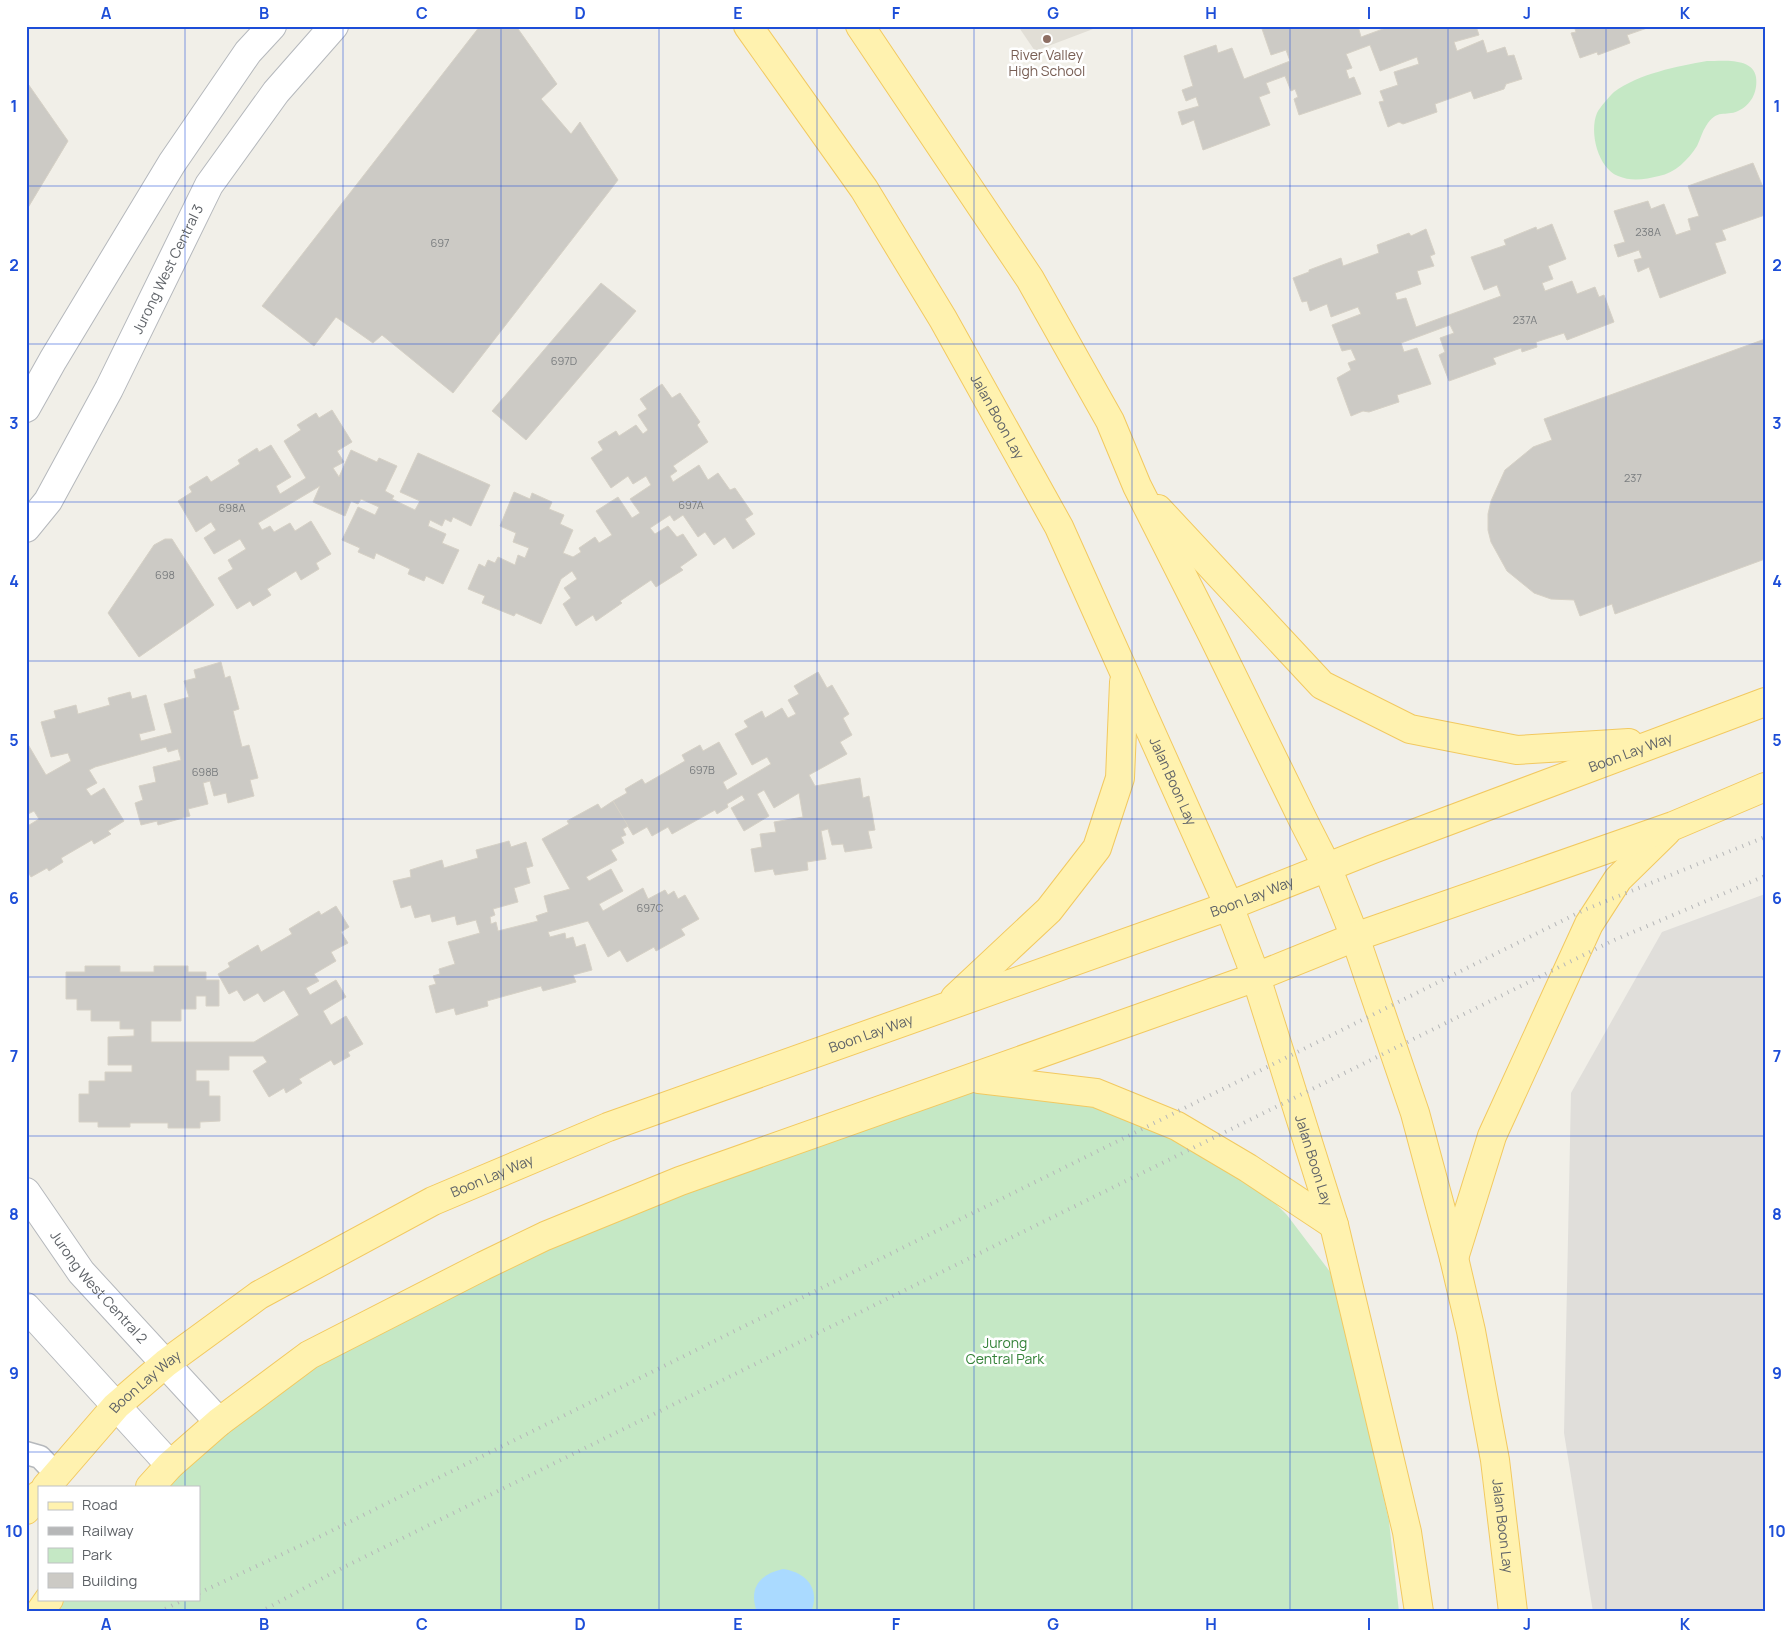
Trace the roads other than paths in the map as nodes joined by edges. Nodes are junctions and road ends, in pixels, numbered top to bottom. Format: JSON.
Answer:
{"nodes":[{"id":1,"x":272,"y":26,"type":"edge"},
{"id":2,"x":334,"y":26,"type":"edge"},
{"id":3,"x":748,"y":26,"type":"edge"},
{"id":4,"x":860,"y":26,"type":"edge"},
{"id":5,"x":26,"y":408,"type":"edge"},
{"id":6,"x":1137,"y":486,"type":"junction"},
{"id":7,"x":26,"y":528,"type":"edge"},
{"id":8,"x":1124,"y":675,"type":"junction"},
{"id":9,"x":1765,"y":702,"type":"edge"},
{"id":10,"x":1658,"y":742,"type":"junction"},
{"id":11,"x":1765,"y":787,"type":"edge"},
{"id":12,"x":1672,"y":826,"type":"junction"},
{"id":13,"x":1327,"y":867,"type":"junction"},
{"id":14,"x":1229,"y":906,"type":"junction"},
{"id":15,"x":1355,"y":937,"type":"junction"},
{"id":16,"x":1256,"y":976,"type":"junction"},
{"id":17,"x":948,"y":1004,"type":"junction"},
{"id":18,"x":972,"y":1078,"type":"junction"},
{"id":19,"x":26,"y":1192,"type":"edge"},
{"id":20,"x":1334,"y":1225,"type":"junction"},
{"id":21,"x":1454,"y":1258,"type":"junction"},
{"id":22,"x":26,"y":1307,"type":"edge"},
{"id":23,"x":166,"y":1363,"type":"junction"},
{"id":24,"x":116,"y":1406,"type":"junction"},
{"id":25,"x":219,"y":1422,"type":"junction"},
{"id":26,"x":26,"y":1453,"type":"edge"},
{"id":27,"x":170,"y":1465,"type":"junction"},
{"id":28,"x":52,"y":1481,"type":"edge"},
{"id":29,"x":151,"y":1486,"type":"edge"},
{"id":30,"x":38,"y":1496,"type":"edge"},
{"id":31,"x":26,"y":1510,"type":"edge"},
{"id":32,"x":48,"y":1600,"type":"edge"},
{"id":33,"x":40,"y":1612,"type":"edge"},
{"id":34,"x":1420,"y":1612,"type":"edge"},
{"id":35,"x":1513,"y":1612,"type":"edge"}],
"edges":[{"from":1,"to":5,"type":"street"},
{"from":2,"to":7,"type":"street","name":"Jurong West Central 3"},
{"from":3,"to":8,"type":"main road","name":"Jalan Boon Lay"},
{"from":4,"to":6,"type":"main road","name":"Jalan Boon Lay"},
{"from":6,"to":10,"type":"main road"},
{"from":6,"to":13,"type":"main road","name":"Jalan Boon Lay"},
{"from":8,"to":14,"type":"main road","name":"Jalan Boon Lay"},
{"from":8,"to":17,"type":"main road"},
{"from":9,"to":10,"type":"main road","name":"Boon Lay Way"},
{"from":10,"to":13,"type":"main road","name":"Boon Lay Way"},
{"from":11,"to":12,"type":"main road"},
{"from":12,"to":15,"type":"main road"},
{"from":12,"to":21,"type":"main road"},
{"from":13,"to":14,"type":"main road","name":"Boon Lay Way"},
{"from":13,"to":15,"type":"main road","name":"Jalan Boon Lay"},
{"from":14,"to":16,"type":"main road","name":"Jalan Boon Lay"},
{"from":14,"to":17,"type":"main road","name":"Boon Lay Way"},
{"from":15,"to":16,"type":"main road"},
{"from":15,"to":21,"type":"main road","name":"Jalan Boon Lay"},
{"from":16,"to":18,"type":"main road"},
{"from":16,"to":20,"type":"main road","name":"Jalan Boon Lay"},
{"from":17,"to":23,"type":"main road","name":"Boon Lay Way"},
{"from":18,"to":20,"type":"main road"},
{"from":18,"to":25,"type":"main road"},
{"from":19,"to":23,"type":"street","name":"Jurong West Central 2"},
{"from":20,"to":34,"type":"main road","name":"Jalan Boon Lay"},
{"from":21,"to":35,"type":"main road","name":"Jalan Boon Lay"},
{"from":22,"to":24,"type":"street"},
{"from":23,"to":24,"type":"main road","name":"Boon Lay Way"},
{"from":23,"to":25,"type":"street","name":"Jurong West Central 2"},
{"from":24,"to":27,"type":"street"},
{"from":24,"to":28,"type":"main road","name":"Boon Lay Way"},
{"from":25,"to":27,"type":"main road"},
{"from":26,"to":28,"type":"lane"},
{"from":27,"to":29,"type":"main road"},
{"from":30,"to":31,"type":"main road"},
{"from":32,"to":33,"type":"main road"}]}
